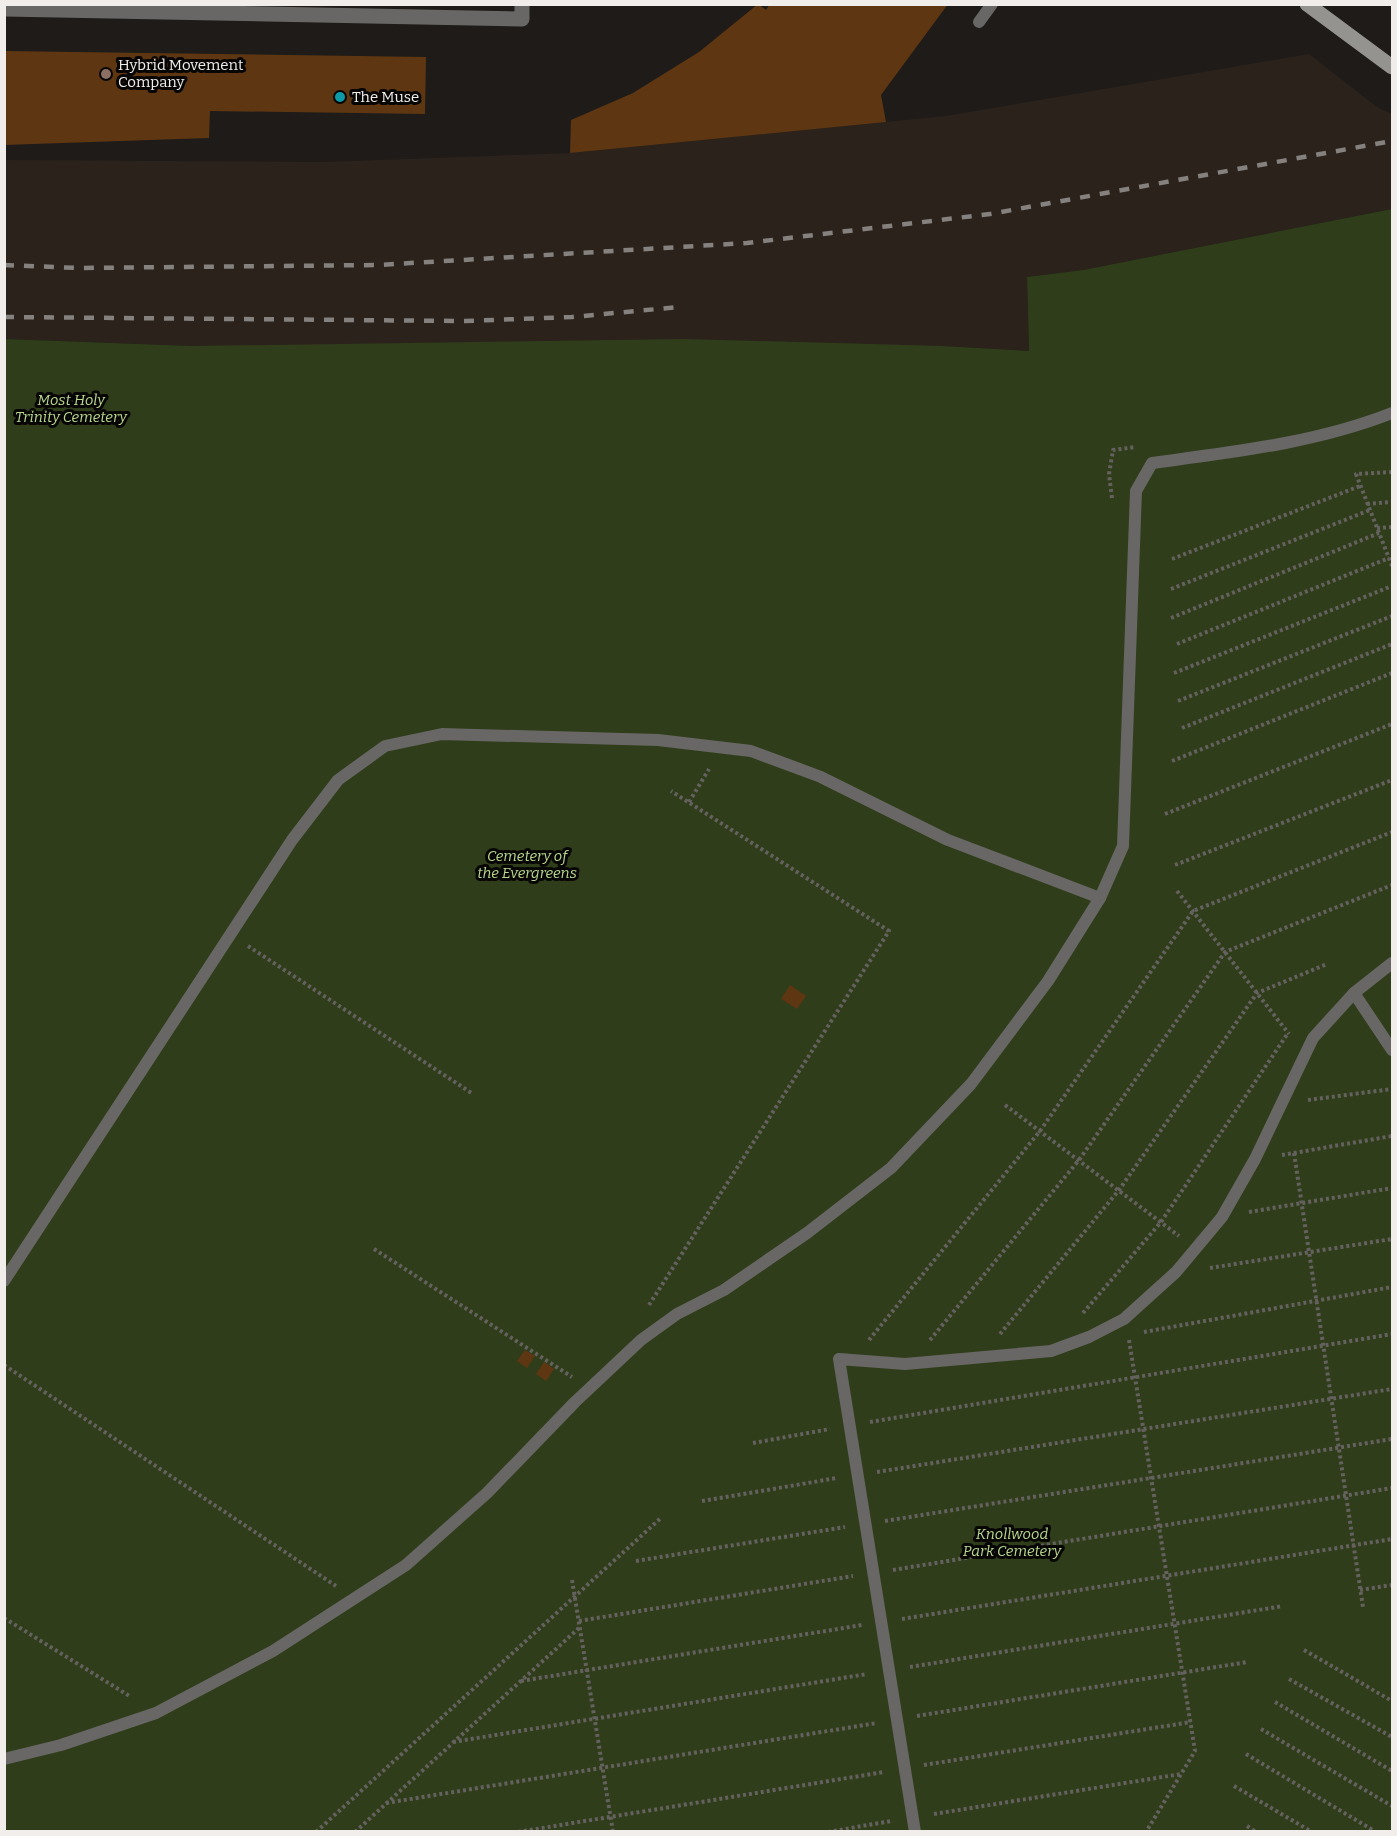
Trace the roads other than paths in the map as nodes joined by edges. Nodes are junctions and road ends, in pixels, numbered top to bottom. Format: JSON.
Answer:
{"nodes":[{"id":1,"x":992,"y":4,"type":"edge"},
{"id":2,"x":1307,"y":4,"type":"edge"},
{"id":3,"x":4,"y":9,"type":"edge"},
{"id":4,"x":522,"y":12,"type":"edge"},
{"id":5,"x":979,"y":22,"type":"dead end"},
{"id":6,"x":1392,"y":67,"type":"edge"},
{"id":7,"x":1392,"y":413,"type":"edge"},
{"id":8,"x":1100,"y":898,"type":"junction"},
{"id":9,"x":1392,"y":963,"type":"edge"},
{"id":10,"x":1354,"y":993,"type":"junction"},
{"id":11,"x":1392,"y":1050,"type":"edge"},
{"id":12,"x":4,"y":1281,"type":"edge"},
{"id":13,"x":4,"y":1759,"type":"edge"},
{"id":14,"x":915,"y":1832,"type":"edge"}],
"edges":[{"from":1,"to":5,"type":"lane"},
{"from":2,"to":6,"type":"main road"},
{"from":3,"to":4,"type":"street"},
{"from":7,"to":8,"type":"lane"},
{"from":8,"to":12,"type":"lane"},
{"from":8,"to":13,"type":"lane"},
{"from":9,"to":10,"type":"lane"},
{"from":10,"to":11,"type":"lane"},
{"from":10,"to":14,"type":"lane"}]}
